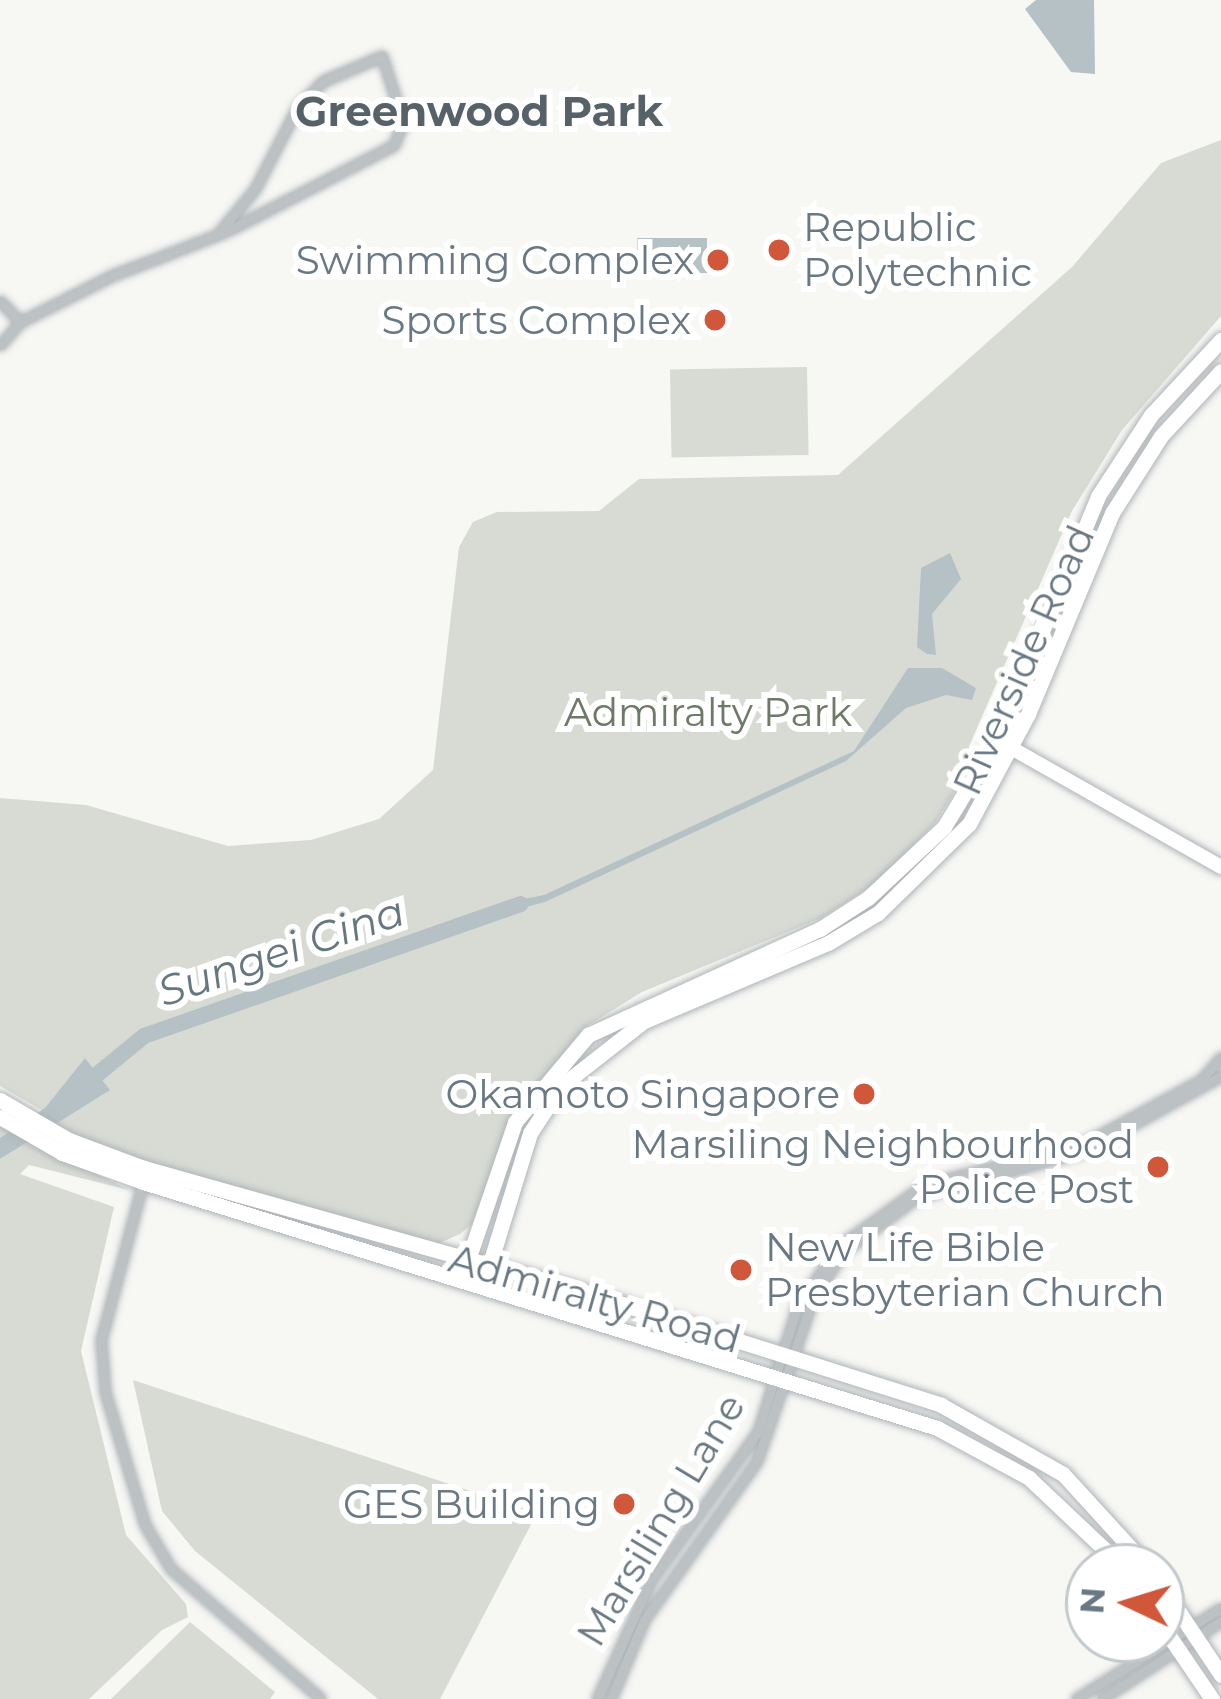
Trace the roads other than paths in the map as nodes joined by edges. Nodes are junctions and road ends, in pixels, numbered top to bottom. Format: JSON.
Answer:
{"nodes":[{"id":1,"x":217,"y":235,"type":"junction"},
{"id":2,"x":0,"y":301,"type":"edge"},
{"id":3,"x":20,"y":322,"type":"junction"},
{"id":4,"x":1221,"y":340,"type":"edge"},
{"id":5,"x":0,"y":345,"type":"edge"},
{"id":6,"x":1221,"y":371,"type":"edge"},
{"id":7,"x":1005,"y":744,"type":"junction"},
{"id":8,"x":1221,"y":867,"type":"edge"},
{"id":9,"x":1221,"y":1057,"type":"edge"},
{"id":10,"x":1221,"y":1076,"type":"edge"},
{"id":11,"x":0,"y":1100,"type":"edge"},
{"id":12,"x":13,"y":1120,"type":"edge"},
{"id":13,"x":41,"y":1134,"type":"junction"},
{"id":14,"x":961,"y":1179,"type":"junction"},
{"id":15,"x":142,"y":1182,"type":"junction"},
{"id":16,"x":466,"y":1262,"type":"junction"},
{"id":17,"x":488,"y":1268,"type":"junction"},
{"id":18,"x":461,"y":1280,"type":"junction"},
{"id":19,"x":483,"y":1286,"type":"junction"},
{"id":20,"x":788,"y":1355,"type":"junction"},
{"id":21,"x":780,"y":1380,"type":"junction"},
{"id":22,"x":1099,"y":1543,"type":"edge"},
{"id":23,"x":1128,"y":1543,"type":"edge"},
{"id":24,"x":1221,"y":1608,"type":"edge"},
{"id":25,"x":1185,"y":1620,"type":"edge"},
{"id":26,"x":1221,"y":1621,"type":"edge"},
{"id":27,"x":1192,"y":1630,"type":"junction"},
{"id":28,"x":1185,"y":1632,"type":"edge"},
{"id":29,"x":1185,"y":1659,"type":"edge"},
{"id":30,"x":1131,"y":1663,"type":"edge"},
{"id":31,"x":1141,"y":1663,"type":"edge"},
{"id":32,"x":1221,"y":1675,"type":"edge"},
{"id":33,"x":321,"y":1699,"type":"edge"},
{"id":34,"x":597,"y":1699,"type":"edge"},
{"id":35,"x":611,"y":1699,"type":"edge"},
{"id":36,"x":1076,"y":1699,"type":"edge"},
{"id":37,"x":1102,"y":1699,"type":"edge"},
{"id":38,"x":1212,"y":1699,"type":"edge"}],
"edges":[{"from":1,"to":1,"type":"street"},
{"from":1,"to":3,"type":"street"},
{"from":2,"to":3,"type":"street"},
{"from":3,"to":5,"type":"street"},
{"from":4,"to":7,"type":"main road","name":"Riverside Road"},
{"from":6,"to":7,"type":"main road","name":"Riverside Road"},
{"from":7,"to":8,"type":"street"},
{"from":7,"to":16,"type":"main road","name":"Riverside Road"},
{"from":7,"to":17,"type":"main road","name":"Riverside Road"},
{"from":9,"to":14,"type":"street","name":"Marsiling Lane"},
{"from":10,"to":14,"type":"street","name":"Marsiling Lane"},
{"from":11,"to":12,"type":"main road","name":"Admiralty Road"},
{"from":12,"to":13,"type":"main road","name":"Admiralty Road"},
{"from":13,"to":15,"type":"main road","name":"Admiralty Road"},
{"from":13,"to":16,"type":"main road","name":"Admiralty Road"},
{"from":14,"to":20,"type":"street","name":"Marsiling Lane"},
{"from":15,"to":18,"type":"main road","name":"Admiralty Road"},
{"from":15,"to":33,"type":"street"},
{"from":16,"to":17,"type":"main road","name":"Admiralty Road"},
{"from":16,"to":18,"type":"main road","name":"Riverside Road"},
{"from":17,"to":19,"type":"main road","name":"Riverside Road"},
{"from":17,"to":20,"type":"main road","name":"Admiralty Road"},
{"from":18,"to":19,"type":"main road","name":"Admiralty Road"},
{"from":19,"to":21,"type":"main road","name":"Admiralty Road"},
{"from":20,"to":21,"type":"street","name":"Marsiling Lane"},
{"from":20,"to":23,"type":"main road","name":"Admiralty Road"},
{"from":21,"to":22,"type":"main road","name":"Admiralty Road"},
{"from":21,"to":34,"type":"street","name":"Marsiling Lane"},
{"from":21,"to":35,"type":"street","name":"Marsiling Lane"},
{"from":24,"to":27,"type":"street"},
{"from":25,"to":27,"type":"main road"},
{"from":26,"to":27,"type":"street"},
{"from":27,"to":28,"type":"street"},
{"from":27,"to":32,"type":"main road"},
{"from":29,"to":38,"type":"main road"},
{"from":30,"to":36,"type":"street"},
{"from":31,"to":37,"type":"street"}]}
